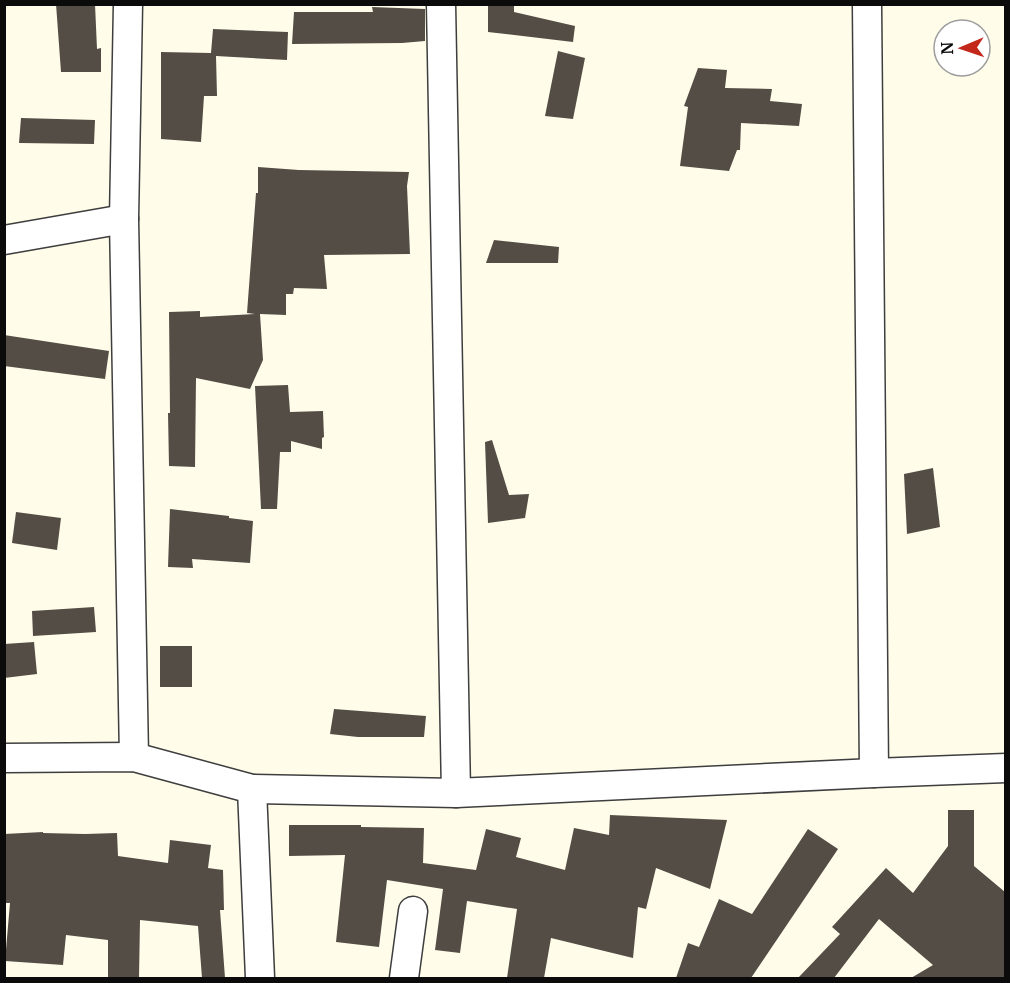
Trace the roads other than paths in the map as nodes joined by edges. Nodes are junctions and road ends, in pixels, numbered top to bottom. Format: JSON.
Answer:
{"nodes":[{"id":1,"x":128,"y":4,"type":"edge"},
{"id":2,"x":441,"y":4,"type":"edge"},
{"id":3,"x":867,"y":4,"type":"edge"},
{"id":4,"x":124,"y":219,"type":"junction"},
{"id":5,"x":4,"y":240,"type":"edge"},
{"id":6,"x":4,"y":758,"type":"edge"},
{"id":7,"x":134,"y":758,"type":"junction"},
{"id":8,"x":1005,"y":768,"type":"edge"},
{"id":9,"x":874,"y":773,"type":"junction"},
{"id":10,"x":252,"y":789,"type":"junction"},
{"id":11,"x":456,"y":793,"type":"junction"},
{"id":12,"x":413,"y":911,"type":"dead end"},
{"id":13,"x":260,"y":978,"type":"edge"},
{"id":14,"x":404,"y":978,"type":"edge"}],
"edges":[{"from":1,"to":4,"type":"street"},
{"from":2,"to":11,"type":"street"},
{"from":3,"to":9,"type":"street"},
{"from":4,"to":5,"type":"street"},
{"from":4,"to":7,"type":"street"},
{"from":6,"to":7,"type":"street"},
{"from":7,"to":10,"type":"street"},
{"from":8,"to":9,"type":"street"},
{"from":9,"to":11,"type":"street"},
{"from":10,"to":11,"type":"street"},
{"from":10,"to":13,"type":"street"},
{"from":12,"to":14,"type":"street"}]}
